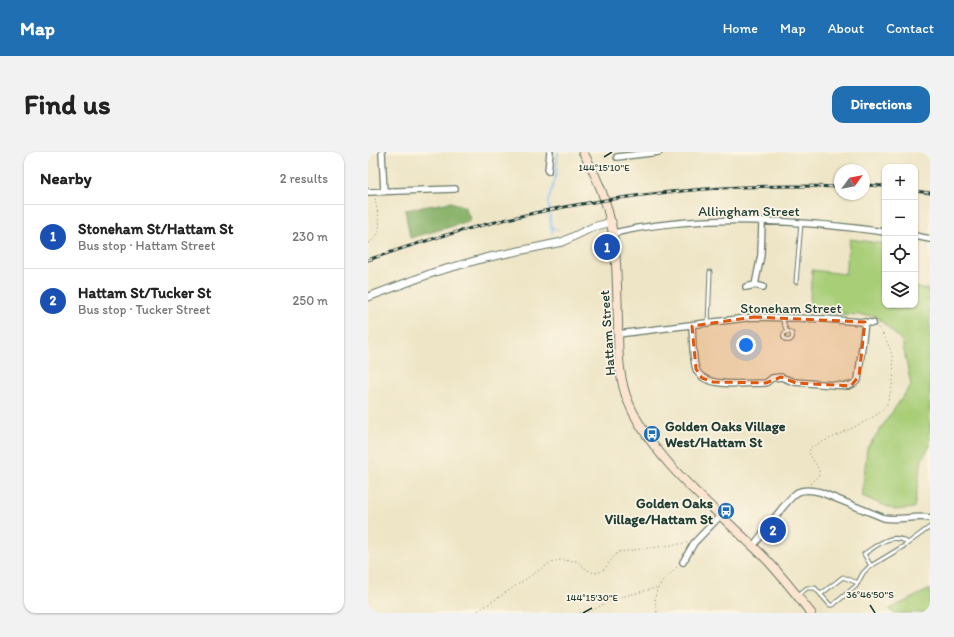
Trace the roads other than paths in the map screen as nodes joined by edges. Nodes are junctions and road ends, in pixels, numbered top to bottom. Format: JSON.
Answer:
{"nodes":[{"id":1,"x":382,"y":152,"type":"edge"},
{"id":2,"x":550,"y":152,"type":"edge"},
{"id":3,"x":583,"y":152,"type":"edge"},
{"id":4,"x":659,"y":152,"type":"edge"},
{"id":5,"x":617,"y":157,"type":"dead end"},
{"id":6,"x":548,"y":171,"type":"dead end"},
{"id":7,"x":455,"y":189,"type":"dead end"},
{"id":8,"x":368,"y":192,"type":"edge"},
{"id":9,"x":384,"y":192,"type":"junction"},
{"id":10,"x":612,"y":222,"type":"junction"},
{"id":11,"x":762,"y":222,"type":"junction"},
{"id":12,"x":801,"y":223,"type":"junction"},
{"id":13,"x":882,"y":232,"type":"edge"},
{"id":14,"x":614,"y":233,"type":"junction"},
{"id":15,"x":918,"y":237,"type":"edge"},
{"id":16,"x":930,"y":239,"type":"edge"},
{"id":17,"x":710,"y":272,"type":"dead end"},
{"id":18,"x":796,"y":282,"type":"dead end"},
{"id":19,"x":755,"y":285,"type":"junction"},
{"id":20,"x":746,"y":287,"type":"dead end"},
{"id":21,"x":763,"y":287,"type":"dead end"},
{"id":22,"x":368,"y":297,"type":"edge"},
{"id":23,"x":782,"y":318,"type":"junction"},
{"id":24,"x":865,"y":322,"type":"junction"},
{"id":25,"x":873,"y":323,"type":"road end"},
{"id":26,"x":708,"y":324,"type":"junction"},
{"id":27,"x":692,"y":326,"type":"junction"},
{"id":28,"x":787,"y":332,"type":"dead end"},
{"id":29,"x":618,"y":334,"type":"junction"},
{"id":30,"x":721,"y":515,"type":"junction"},
{"id":31,"x":930,"y":518,"type":"edge"},
{"id":32,"x":930,"y":527,"type":"edge"},
{"id":33,"x":687,"y":543,"type":"road end"},
{"id":34,"x":694,"y":543,"type":"junction"},
{"id":35,"x":908,"y":543,"type":"junction"},
{"id":36,"x":753,"y":546,"type":"junction"},
{"id":37,"x":683,"y":562,"type":"road end"},
{"id":38,"x":871,"y":566,"type":"junction"},
{"id":39,"x":858,"y":583,"type":"junction"},
{"id":40,"x":821,"y":594,"type":"junction"},
{"id":41,"x":797,"y":596,"type":"junction"},
{"id":42,"x":811,"y":613,"type":"edge"}],
"edges":[{"from":1,"to":9,"type":"street"},
{"from":2,"to":6,"type":"street"},
{"from":3,"to":10,"type":"main road","name":"Hattam Street"},
{"from":4,"to":5,"type":"street"},
{"from":7,"to":9,"type":"street"},
{"from":8,"to":9,"type":"street"},
{"from":10,"to":14,"type":"main road","name":"Hattam Street"},
{"from":10,"to":22,"type":"street"},
{"from":11,"to":12,"type":"street","name":"Allingham Street"},
{"from":11,"to":14,"type":"street","name":"Allingham Street"},
{"from":11,"to":19,"type":"street"},
{"from":12,"to":13,"type":"street","name":"Allingham Street"},
{"from":12,"to":18,"type":"lane"},
{"from":14,"to":29,"type":"main road","name":"Hattam Street"},
{"from":15,"to":16,"type":"street"},
{"from":17,"to":26,"type":"lane"},
{"from":19,"to":20,"type":"street"},
{"from":19,"to":21,"type":"street"},
{"from":23,"to":24,"type":"street","name":"Stoneham Street"},
{"from":23,"to":26,"type":"street","name":"Stoneham Street"},
{"from":23,"to":28,"type":"lane"},
{"from":24,"to":25,"type":"street","name":"Stoneham Street"},
{"from":24,"to":27,"type":"street"},
{"from":26,"to":27,"type":"street","name":"Stoneham Street"},
{"from":27,"to":29,"type":"street","name":"Stoneham Street"},
{"from":29,"to":30,"type":"main road","name":"Hattam Street"},
{"from":30,"to":34,"type":"street"},
{"from":30,"to":36,"type":"main road","name":"Hattam Street"},
{"from":31,"to":36,"type":"street"},
{"from":32,"to":35,"type":"lane"},
{"from":33,"to":34,"type":"street"},
{"from":34,"to":37,"type":"street"},
{"from":35,"to":38,"type":"lane"},
{"from":35,"to":38,"type":"lane"},
{"from":36,"to":41,"type":"main road","name":"Hattam Street"},
{"from":38,"to":39,"type":"lane"},
{"from":39,"to":40,"type":"lane"},
{"from":39,"to":40,"type":"lane"},
{"from":40,"to":41,"type":"lane"},
{"from":41,"to":42,"type":"main road","name":"Hattam Street"}]}
